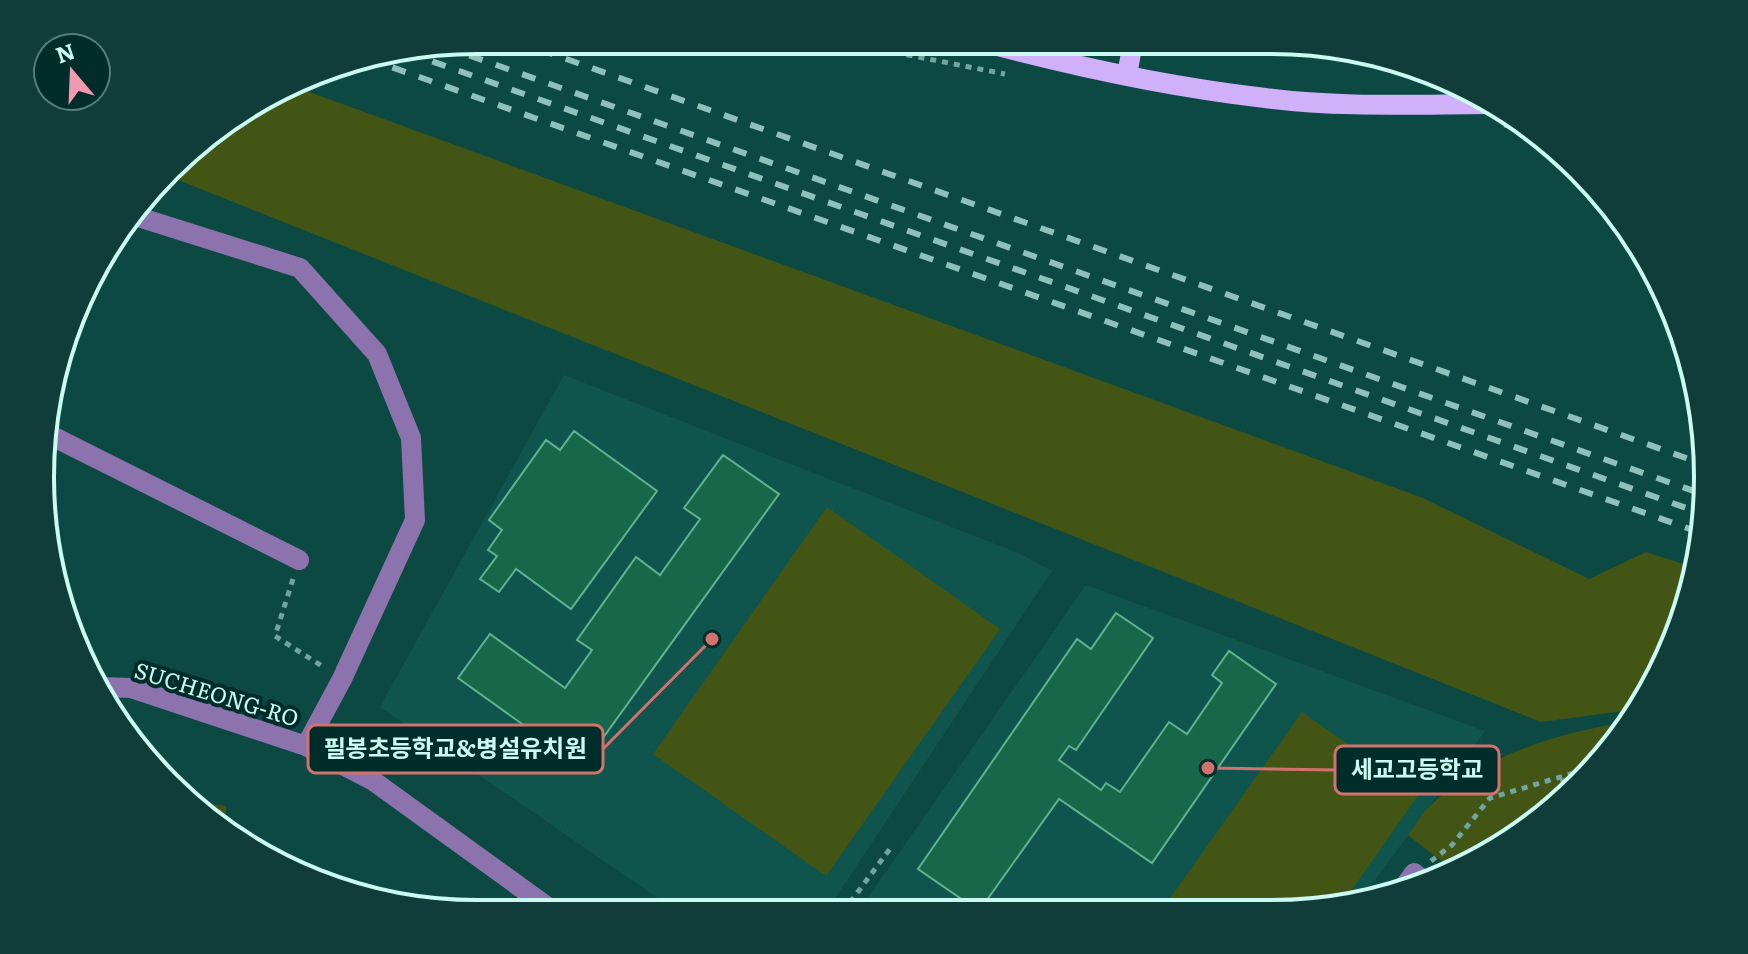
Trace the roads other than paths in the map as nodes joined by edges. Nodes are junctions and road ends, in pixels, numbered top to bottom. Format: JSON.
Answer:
{"nodes":[{"id":1,"x":1034,"y":54,"type":"edge"},
{"id":2,"x":1131,"y":54,"type":"edge"},
{"id":3,"x":1127,"y":76,"type":"junction"},
{"id":4,"x":1470,"y":104,"type":"edge"},
{"id":5,"x":142,"y":218,"type":"edge"},
{"id":6,"x":56,"y":438,"type":"edge"},
{"id":7,"x":299,"y":560,"type":"road end"},
{"id":8,"x":111,"y":687,"type":"edge"},
{"id":9,"x":306,"y":746,"type":"junction"},
{"id":10,"x":538,"y":900,"type":"edge"}],
"edges":[{"from":1,"to":3,"type":"main road"},
{"from":2,"to":3,"type":"main road"},
{"from":3,"to":4,"type":"main road"},
{"from":5,"to":9,"type":"street"},
{"from":6,"to":7,"type":"street"},
{"from":8,"to":9,"type":"street","name":"SUCHEONG-RO"},
{"from":9,"to":10,"type":"street","name":"SUCHEONG-RO"}]}
